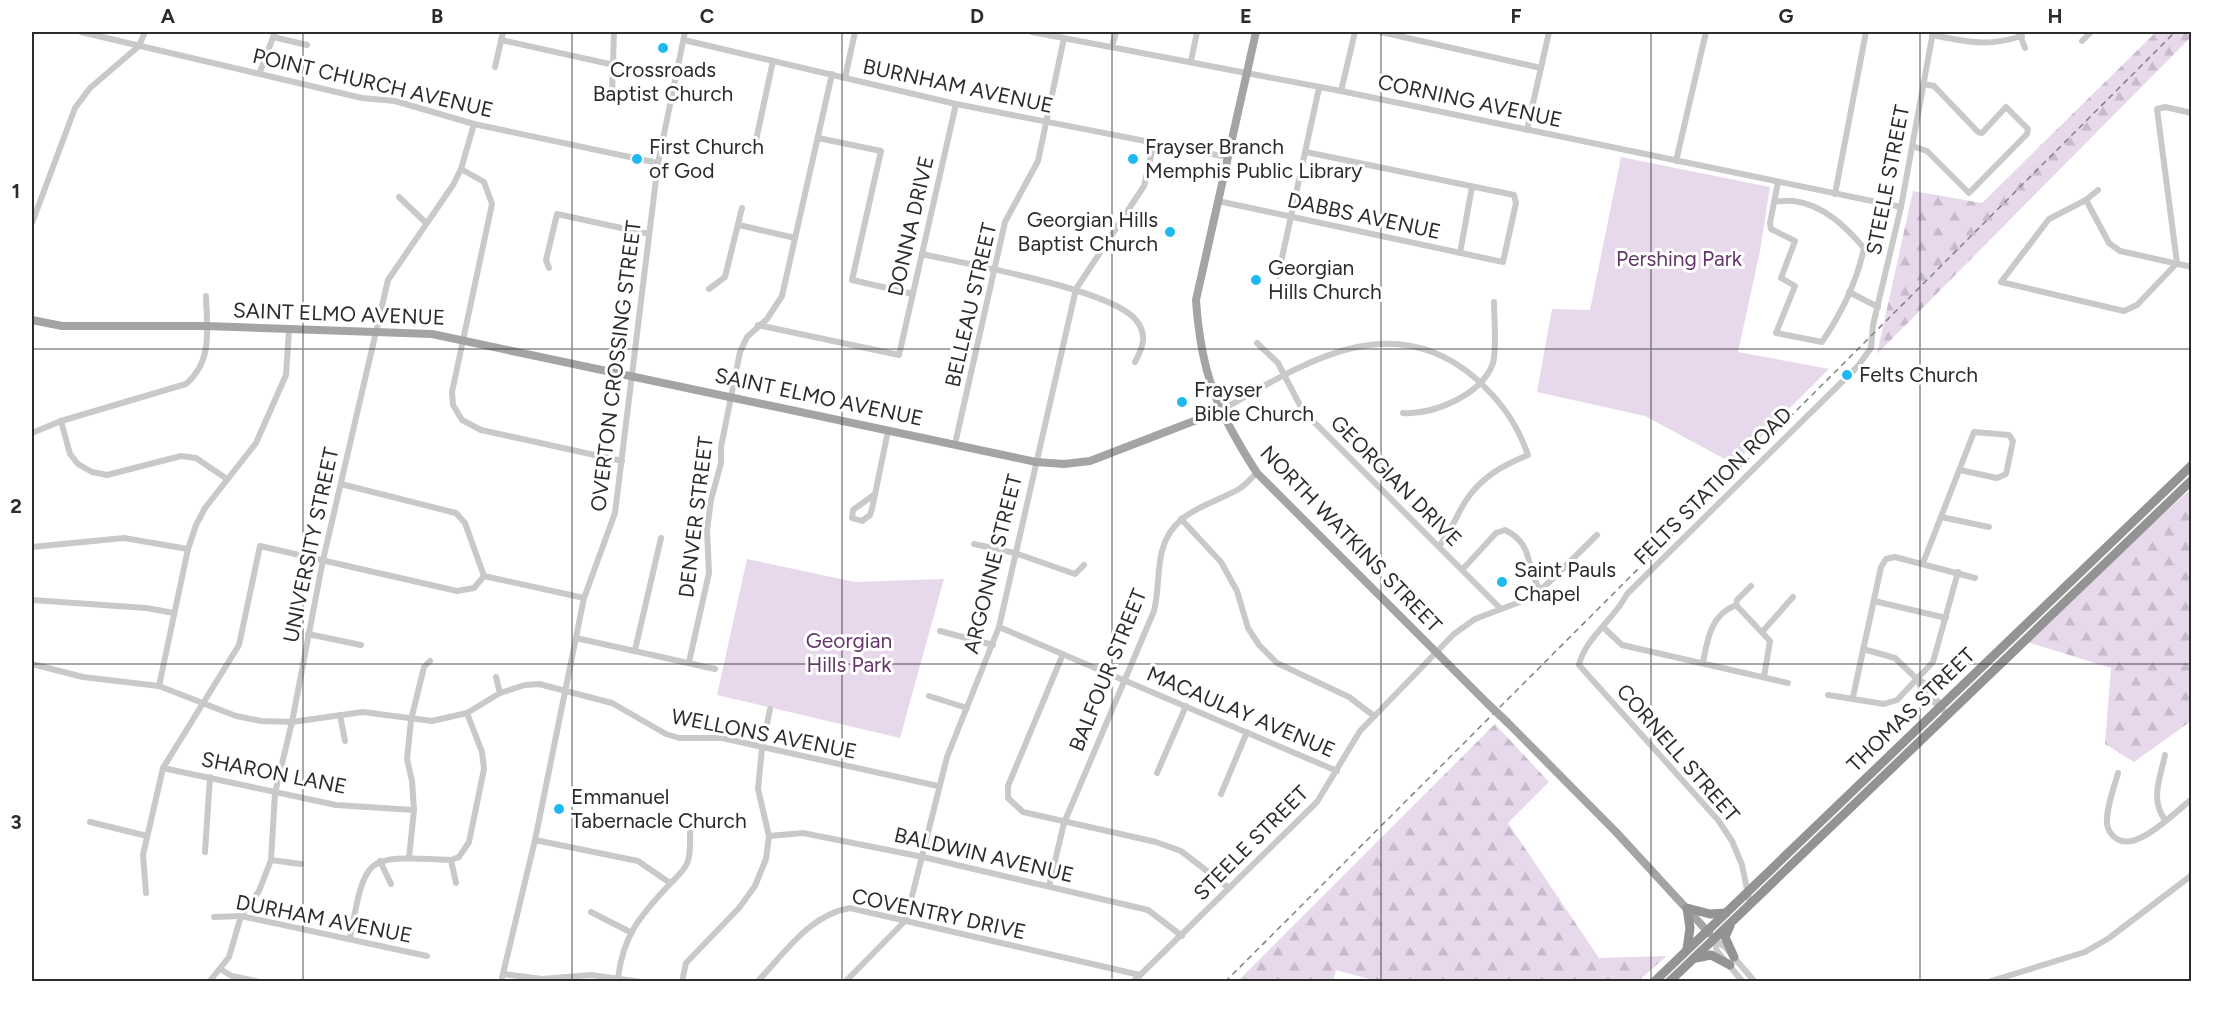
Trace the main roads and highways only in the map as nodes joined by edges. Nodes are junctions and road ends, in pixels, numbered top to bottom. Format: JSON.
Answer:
{"nodes":[{"id":1,"x":1256,"y":32,"type":"edge"},
{"id":2,"x":32,"y":320,"type":"edge"},
{"id":3,"x":1220,"y":411,"type":"junction"},
{"id":4,"x":2192,"y":465,"type":"edge"},
{"id":5,"x":2192,"y":480,"type":"edge"},
{"id":6,"x":1999,"y":650,"type":"junction"},
{"id":7,"x":2008,"y":657,"type":"junction"},
{"id":8,"x":1687,"y":908,"type":"junction"},
{"id":9,"x":1730,"y":916,"type":"junction"},
{"id":10,"x":1710,"y":935,"type":"junction"},
{"id":11,"x":1687,"y":950,"type":"junction"},
{"id":12,"x":1691,"y":960,"type":"junction"},
{"id":13,"x":1654,"y":981,"type":"edge"},
{"id":14,"x":1670,"y":981,"type":"edge"}],
"edges":[{"from":1,"to":3,"type":"main road","name":"NORTH WATKINS STREET"},
{"from":2,"to":3,"type":"main road","name":"SAINT ELMO AVENUE"},
{"from":3,"to":8,"type":"main road","name":"NORTH WATKINS STREET","bridge":true},
{"from":4,"to":6,"type":"highway","name":"THOMAS STREET"},
{"from":5,"to":7,"type":"highway","name":"THOMAS STREET"},
{"from":6,"to":7,"type":"highway"},
{"from":6,"to":9,"type":"highway","name":"THOMAS STREET"},
{"from":7,"to":9,"type":"highway","name":"THOMAS STREET"},
{"from":8,"to":9,"type":"highway"},
{"from":8,"to":10,"type":"main road","name":"NORTH WATKINS STREET"},
{"from":8,"to":11,"type":"highway"},
{"from":9,"to":10,"type":"highway","name":"THOMAS STREET"},
{"from":9,"to":12,"type":"highway"},
{"from":10,"to":11,"type":"highway","name":"THOMAS STREET"},
{"from":10,"to":12,"type":"highway","name":"THOMAS STREET"},
{"from":11,"to":13,"type":"highway","name":"THOMAS STREET"},
{"from":12,"to":14,"type":"highway","name":"THOMAS STREET"}]}
